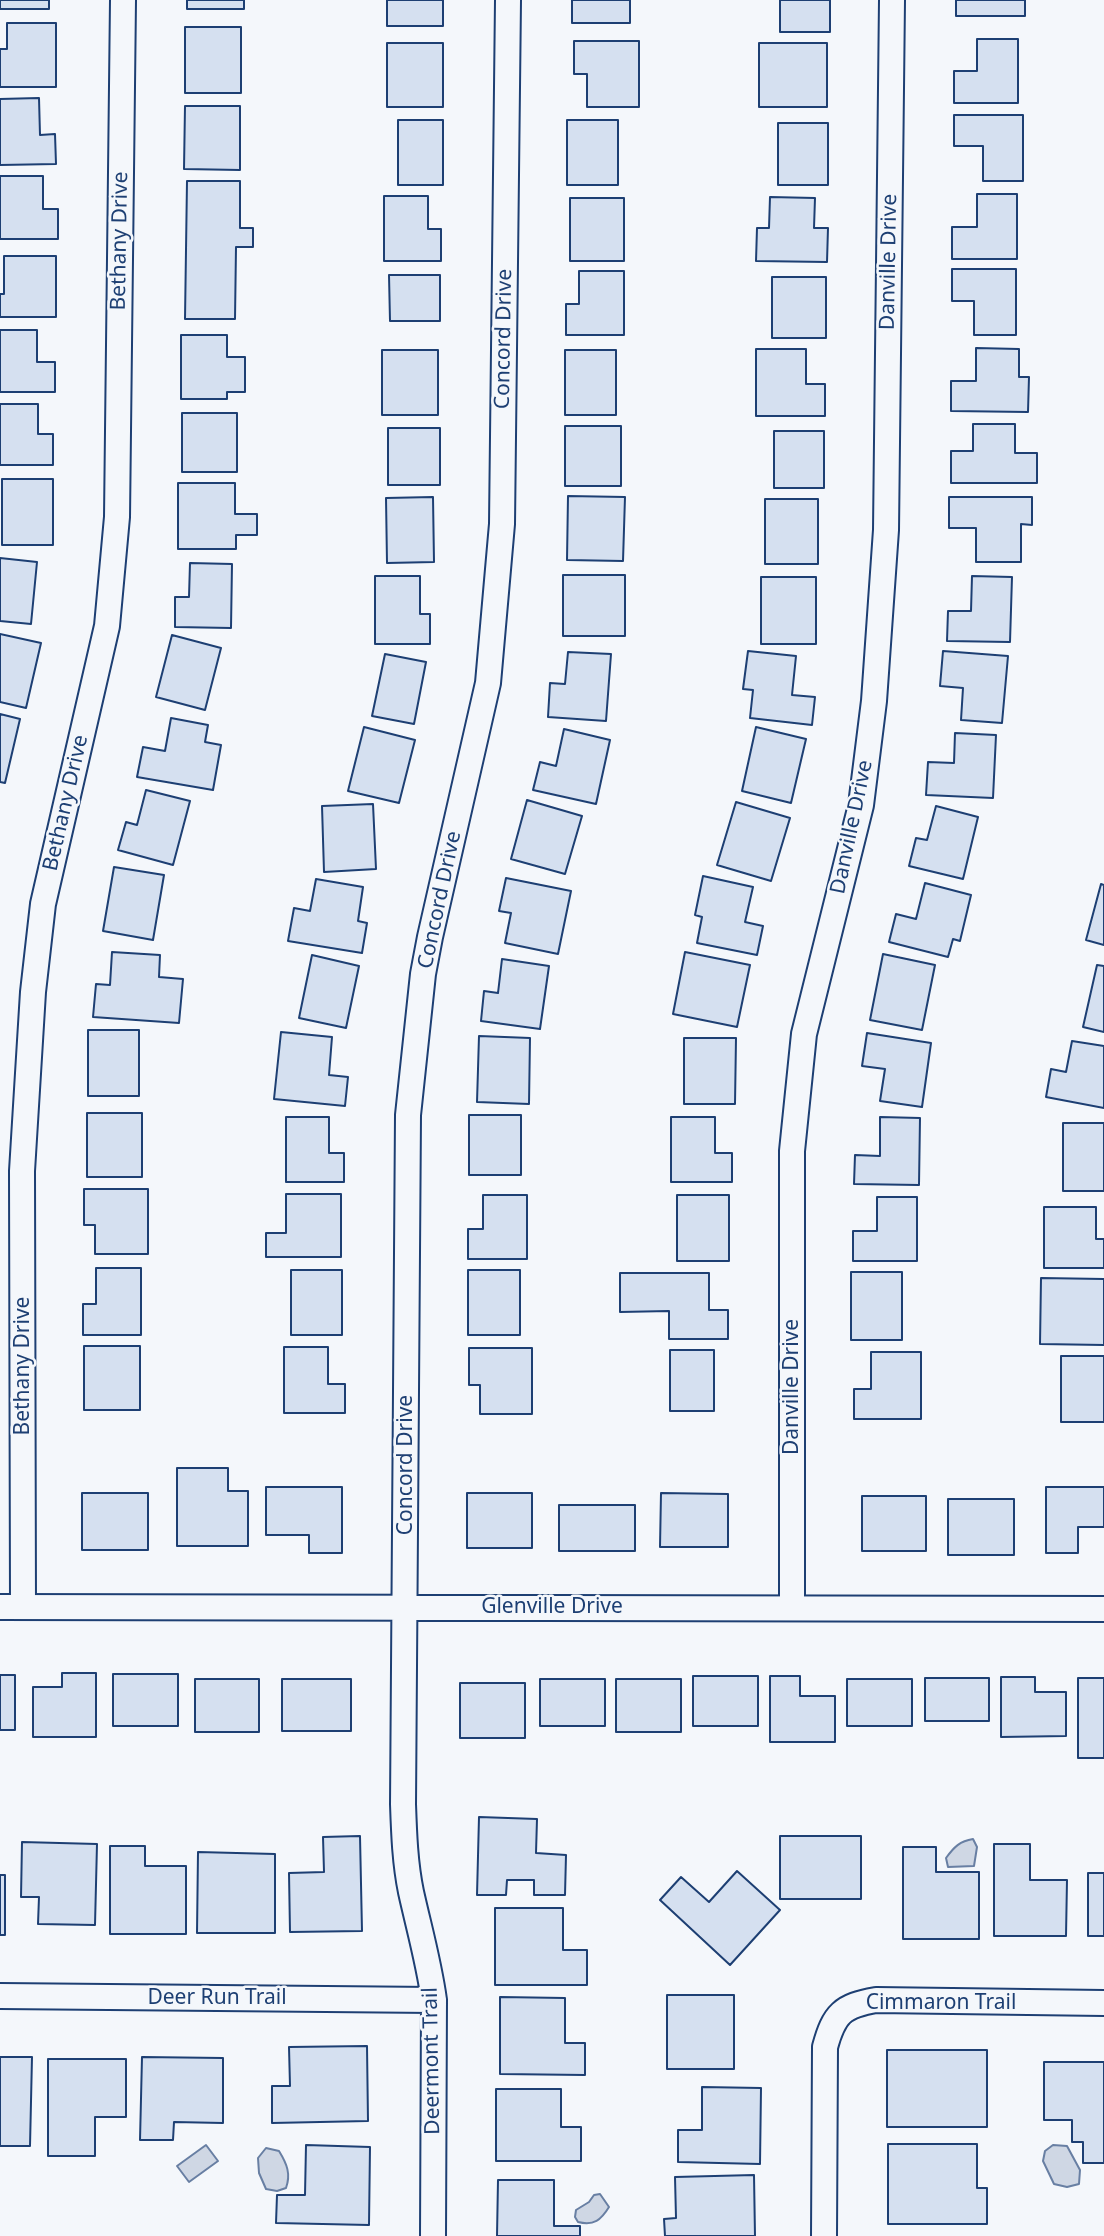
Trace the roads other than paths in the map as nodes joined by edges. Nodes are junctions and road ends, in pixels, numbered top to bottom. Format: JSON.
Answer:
{"nodes":[{"id":1,"x":123,"y":0,"type":"edge"},
{"id":2,"x":508,"y":0,"type":"edge"},
{"id":3,"x":892,"y":0,"type":"edge"},
{"id":4,"x":405,"y":1606,"type":"junction"},
{"id":5,"x":12,"y":1607,"type":"edge"},
{"id":6,"x":792,"y":1607,"type":"junction"},
{"id":7,"x":1104,"y":1609,"type":"edge"},
{"id":8,"x":403,"y":1804,"type":"joint"},
{"id":9,"x":0,"y":1996,"type":"edge"},
{"id":10,"x":434,"y":2000,"type":"junction"},
{"id":11,"x":1104,"y":2003,"type":"edge"},
{"id":12,"x":433,"y":2236,"type":"edge"},
{"id":13,"x":824,"y":2236,"type":"edge"}],
"edges":[{"from":1,"to":5,"type":"street","name":"Bethany Drive"},
{"from":2,"to":4,"type":"street","name":"Concord Drive"},
{"from":3,"to":6,"type":"street","name":"Danville Drive"},
{"from":4,"to":5,"type":"street","name":"Glenville Drive"},
{"from":4,"to":6,"type":"street","name":"Glenville Drive"},
{"from":4,"to":8,"type":"street","name":"Concord Drive"},
{"from":6,"to":7,"type":"street","name":"Glenville Drive"},
{"from":8,"to":10,"type":"street","name":"Deermont Trail"},
{"from":9,"to":10,"type":"street","name":"Deer Run Trail"},
{"from":10,"to":12,"type":"street","name":"Deermont Trail"},
{"from":11,"to":13,"type":"street","name":"Cimmaron Trail"}]}
